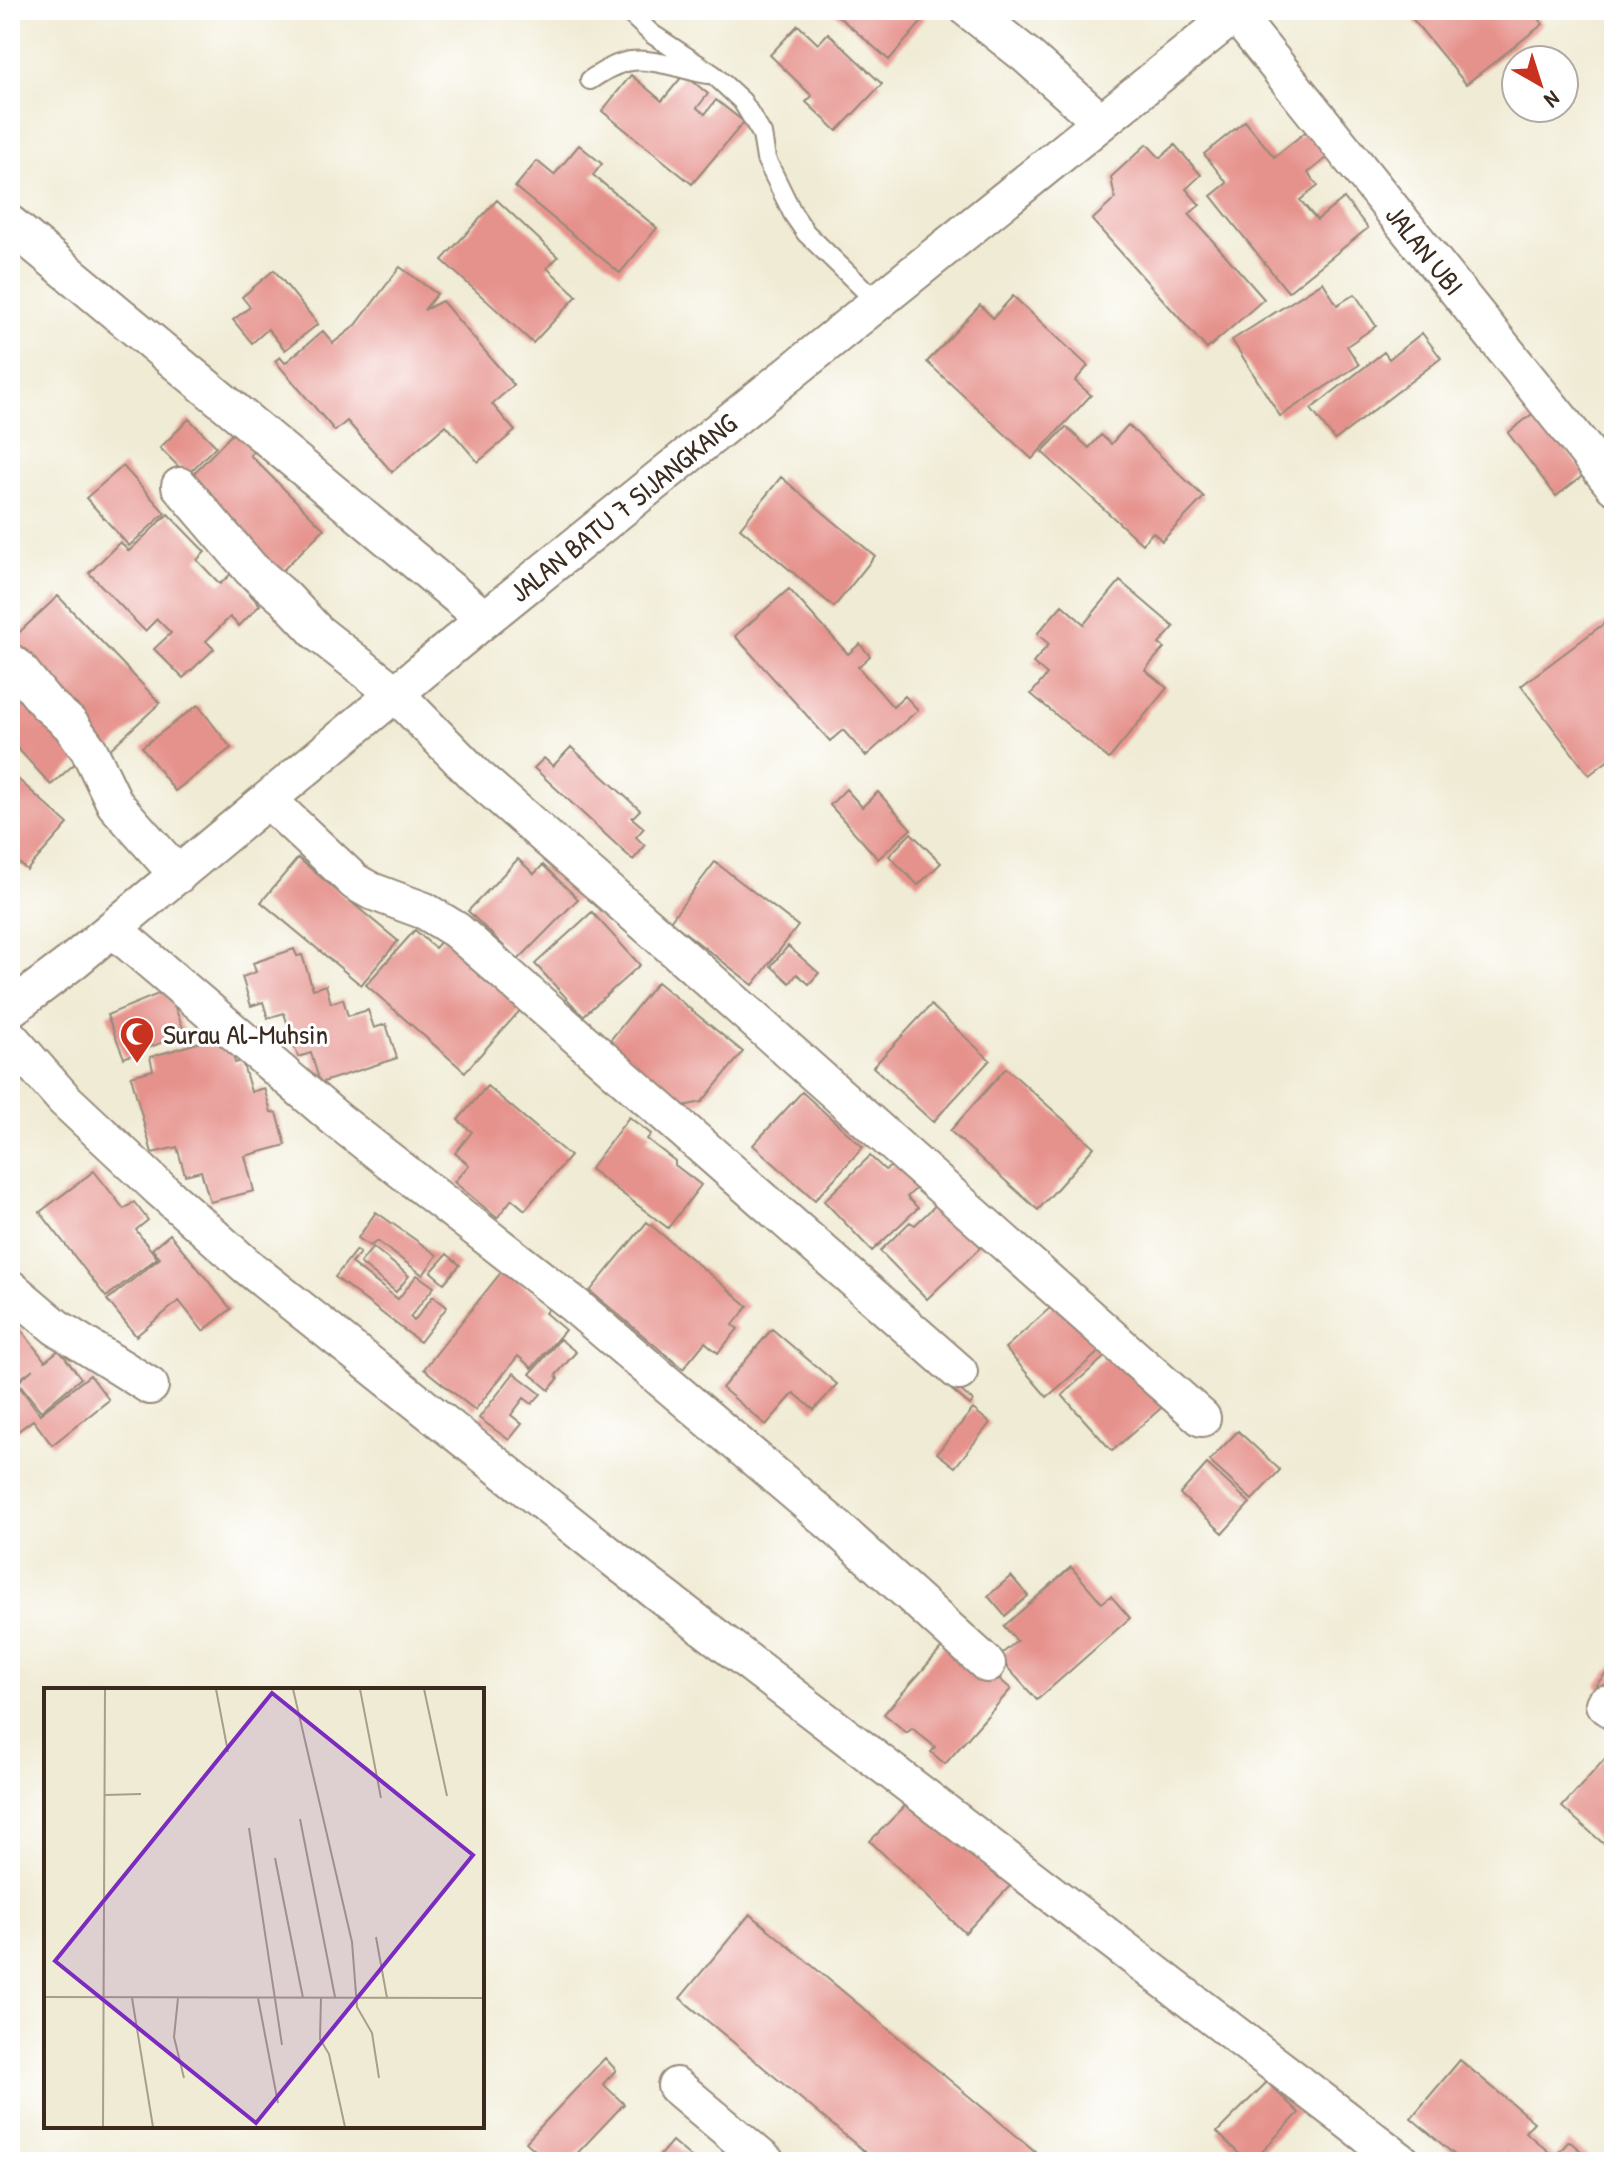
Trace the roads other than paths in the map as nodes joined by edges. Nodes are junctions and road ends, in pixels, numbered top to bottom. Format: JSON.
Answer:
{"nodes":[{"id":1,"x":626,"y":10,"type":"edge"},
{"id":2,"x":969,"y":10,"type":"edge"},
{"id":3,"x":1236,"y":11,"type":"edge"},
{"id":4,"x":714,"y":75,"type":"junction"},
{"id":5,"x":590,"y":80,"type":"dead end"},
{"id":6,"x":1101,"y":122,"type":"junction"},
{"id":7,"x":10,"y":224,"type":"edge"},
{"id":8,"x":877,"y":302,"type":"junction"},
{"id":9,"x":180,"y":486,"type":"dead end"},
{"id":10,"x":1614,"y":486,"type":"edge"},
{"id":11,"x":485,"y":619,"type":"junction"},
{"id":12,"x":10,"y":662,"type":"edge"},
{"id":13,"x":396,"y":694,"type":"junction"},
{"id":14,"x":268,"y":800,"type":"junction"},
{"id":15,"x":178,"y":875,"type":"junction"},
{"id":16,"x":113,"y":929,"type":"junction"},
{"id":17,"x":10,"y":1009,"type":"edge"},
{"id":18,"x":10,"y":1038,"type":"edge"},
{"id":19,"x":10,"y":1288,"type":"edge"},
{"id":20,"x":959,"y":1372,"type":"dead end"},
{"id":21,"x":150,"y":1386,"type":"dead end"},
{"id":22,"x":1202,"y":1418,"type":"dead end"},
{"id":23,"x":987,"y":1664,"type":"dead end"},
{"id":24,"x":676,"y":2086,"type":"dead end"},
{"id":25,"x":766,"y":2162,"type":"edge"},
{"id":26,"x":1402,"y":2162,"type":"edge"}],
"edges":[{"from":1,"to":4,"type":"lane"},
{"from":2,"to":6,"type":"street"},
{"from":3,"to":6,"type":"street","name":"JALAN BATU 7 SIJANGKANG"},
{"from":3,"to":10,"type":"street","name":"JALAN UBI"},
{"from":4,"to":5,"type":"lane"},
{"from":4,"to":8,"type":"lane"},
{"from":6,"to":8,"type":"street","name":"JALAN BATU 7 SIJANGKANG"},
{"from":7,"to":11,"type":"street"},
{"from":8,"to":11,"type":"street","name":"JALAN BATU 7 SIJANGKANG"},
{"from":9,"to":13,"type":"street"},
{"from":11,"to":13,"type":"street","name":"JALAN BATU 7 SIJANGKANG"},
{"from":12,"to":15,"type":"street"},
{"from":13,"to":14,"type":"street","name":"JALAN BATU 7 SIJANGKANG"},
{"from":13,"to":22,"type":"street"},
{"from":14,"to":15,"type":"street","name":"JALAN BATU 7 SIJANGKANG"},
{"from":14,"to":20,"type":"street"},
{"from":15,"to":16,"type":"street","name":"JALAN BATU 7 SIJANGKANG"},
{"from":16,"to":17,"type":"street","name":"JALAN BATU 7 SIJANGKANG"},
{"from":16,"to":23,"type":"street"},
{"from":18,"to":26,"type":"street"},
{"from":19,"to":21,"type":"street"},
{"from":24,"to":25,"type":"street"}]}
